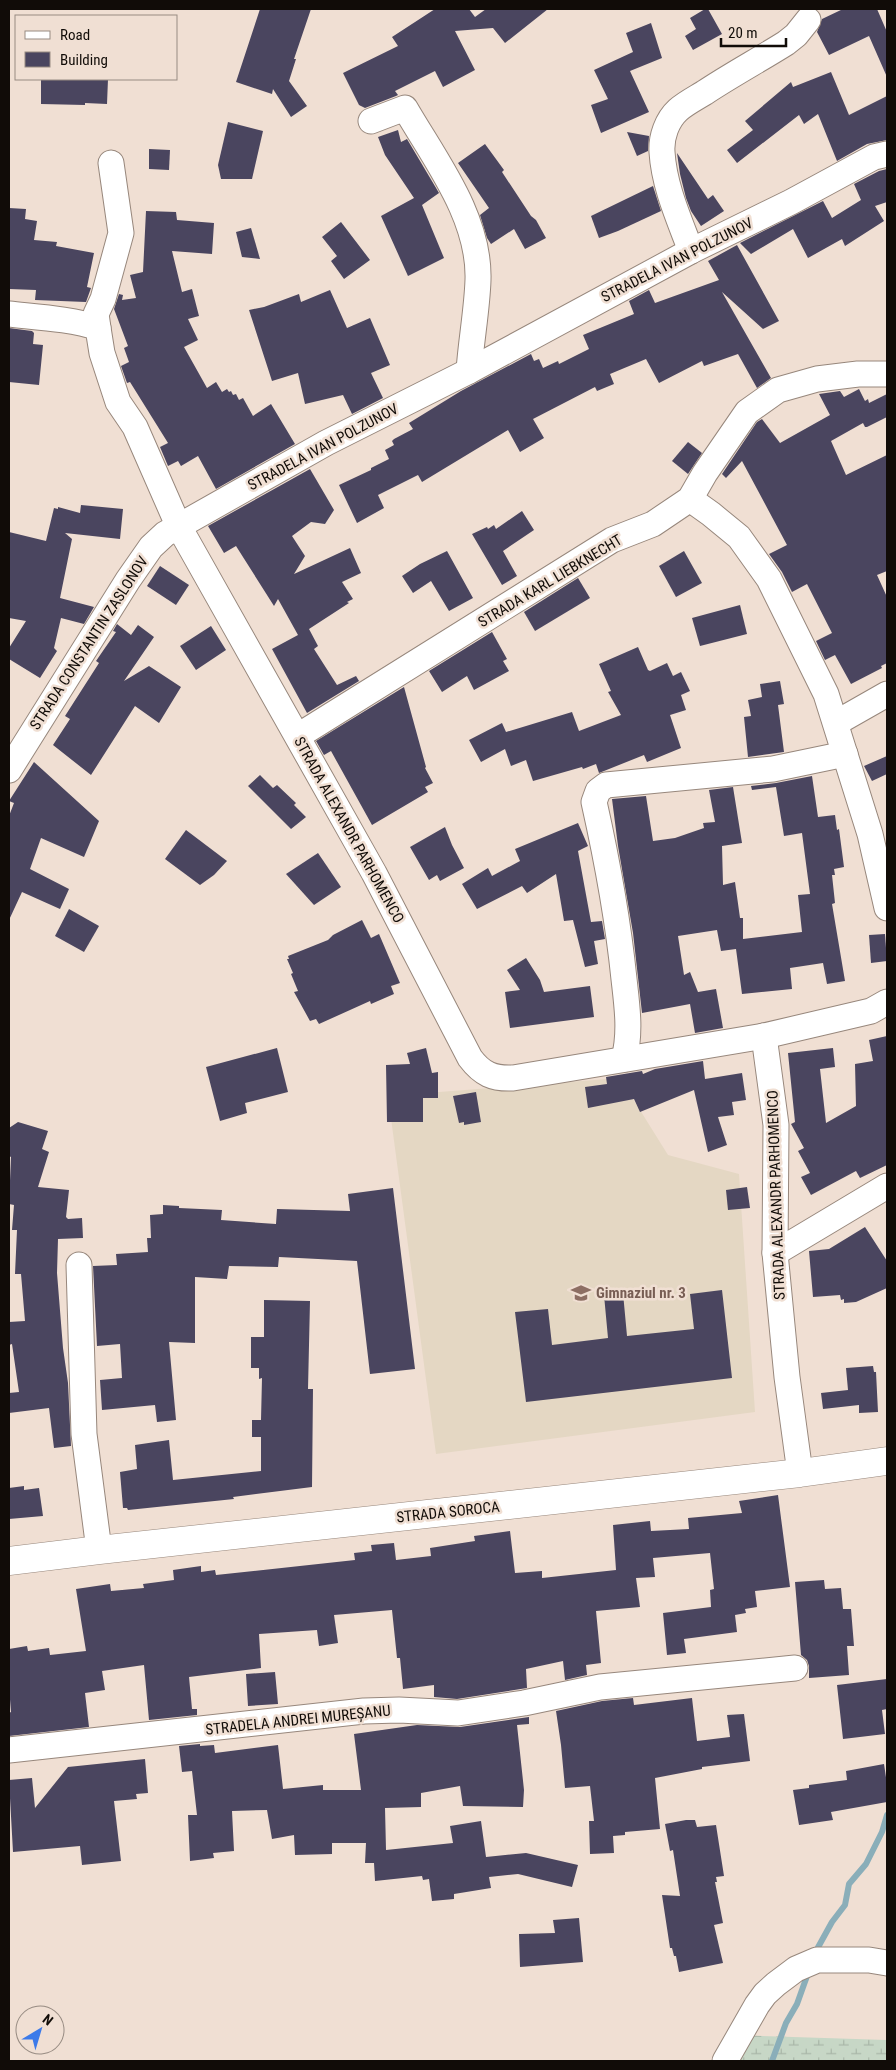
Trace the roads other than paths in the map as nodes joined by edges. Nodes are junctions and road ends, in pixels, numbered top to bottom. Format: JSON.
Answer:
{"nodes":[{"id":1,"x":808,"y":20,"type":"dead end"},
{"id":2,"x":371,"y":121,"type":"dead end"},
{"id":3,"x":887,"y":154,"type":"edge"},
{"id":4,"x":111,"y":162,"type":"dead end"},
{"id":5,"x":691,"y":251,"type":"junction"},
{"id":6,"x":9,"y":314,"type":"edge"},
{"id":7,"x":98,"y":328,"type":"junction"},
{"id":8,"x":469,"y":371,"type":"junction"},
{"id":9,"x":887,"y":374,"type":"edge"},
{"id":10,"x":690,"y":499,"type":"junction"},
{"id":11,"x":178,"y":525,"type":"junction"},
{"id":12,"x":887,"y":694,"type":"edge"},
{"id":13,"x":836,"y":723,"type":"junction"},
{"id":14,"x":298,"y":736,"type":"junction"},
{"id":15,"x":844,"y":754,"type":"junction"},
{"id":16,"x":9,"y":770,"type":"edge"},
{"id":17,"x":887,"y":908,"type":"edge"},
{"id":18,"x":887,"y":1002,"type":"edge"},
{"id":19,"x":764,"y":1036,"type":"junction"},
{"id":20,"x":624,"y":1059,"type":"junction"},
{"id":21,"x":887,"y":1186,"type":"edge"},
{"id":22,"x":775,"y":1253,"type":"junction"},
{"id":23,"x":79,"y":1265,"type":"dead end"},
{"id":24,"x":887,"y":1461,"type":"edge"},
{"id":25,"x":800,"y":1474,"type":"junction"},
{"id":26,"x":99,"y":1550,"type":"junction"},
{"id":27,"x":9,"y":1561,"type":"edge"},
{"id":28,"x":795,"y":1668,"type":"dead end"},
{"id":29,"x":9,"y":1750,"type":"edge"},
{"id":30,"x":887,"y":1963,"type":"edge"},
{"id":31,"x":725,"y":2061,"type":"edge"}],
"edges":[{"from":1,"to":5,"type":"street"},
{"from":2,"to":8,"type":"street"},
{"from":3,"to":5,"type":"street","name":"STRADELA IVAN POLZUNOV"},
{"from":4,"to":7,"type":"street","name":"STRADA ALEXANDR PARHOMENCO"},
{"from":5,"to":8,"type":"street","name":"STRADELA IVAN POLZUNOV"},
{"from":6,"to":7,"type":"street"},
{"from":7,"to":11,"type":"street","name":"STRADA ALEXANDR PARHOMENCO"},
{"from":8,"to":11,"type":"street","name":"STRADELA IVAN POLZUNOV"},
{"from":9,"to":10,"type":"street","name":"STRADA KARL LIEBKNECHT"},
{"from":10,"to":13,"type":"street"},
{"from":10,"to":14,"type":"street","name":"STRADA KARL LIEBKNECHT"},
{"from":11,"to":14,"type":"street","name":"STRADA ALEXANDR PARHOMENCO"},
{"from":11,"to":16,"type":"street","name":"STRADA CONSTANTIN ZASLONOV"},
{"from":12,"to":13,"type":"street"},
{"from":13,"to":15,"type":"street"},
{"from":14,"to":20,"type":"street","name":"STRADA ALEXANDR PARHOMENCO"},
{"from":15,"to":17,"type":"street"},
{"from":15,"to":20,"type":"street"},
{"from":18,"to":19,"type":"street","name":"STRADA ALEXANDR PARHOMENCO"},
{"from":19,"to":20,"type":"street","name":"STRADA ALEXANDR PARHOMENCO"},
{"from":19,"to":22,"type":"street","name":"STRADA ALEXANDR PARHOMENCO"},
{"from":21,"to":22,"type":"street"},
{"from":22,"to":25,"type":"street","name":"STRADA ALEXANDR PARHOMENCO"},
{"from":23,"to":26,"type":"street"},
{"from":24,"to":25,"type":"street","name":"STRADA SOROCA"},
{"from":25,"to":26,"type":"street","name":"STRADA SOROCA"},
{"from":26,"to":27,"type":"street","name":"STRADA SOROCA"},
{"from":28,"to":29,"type":"street","name":"STRADELA ANDREI MUREȘANU"},
{"from":30,"to":31,"type":"street"}]}
